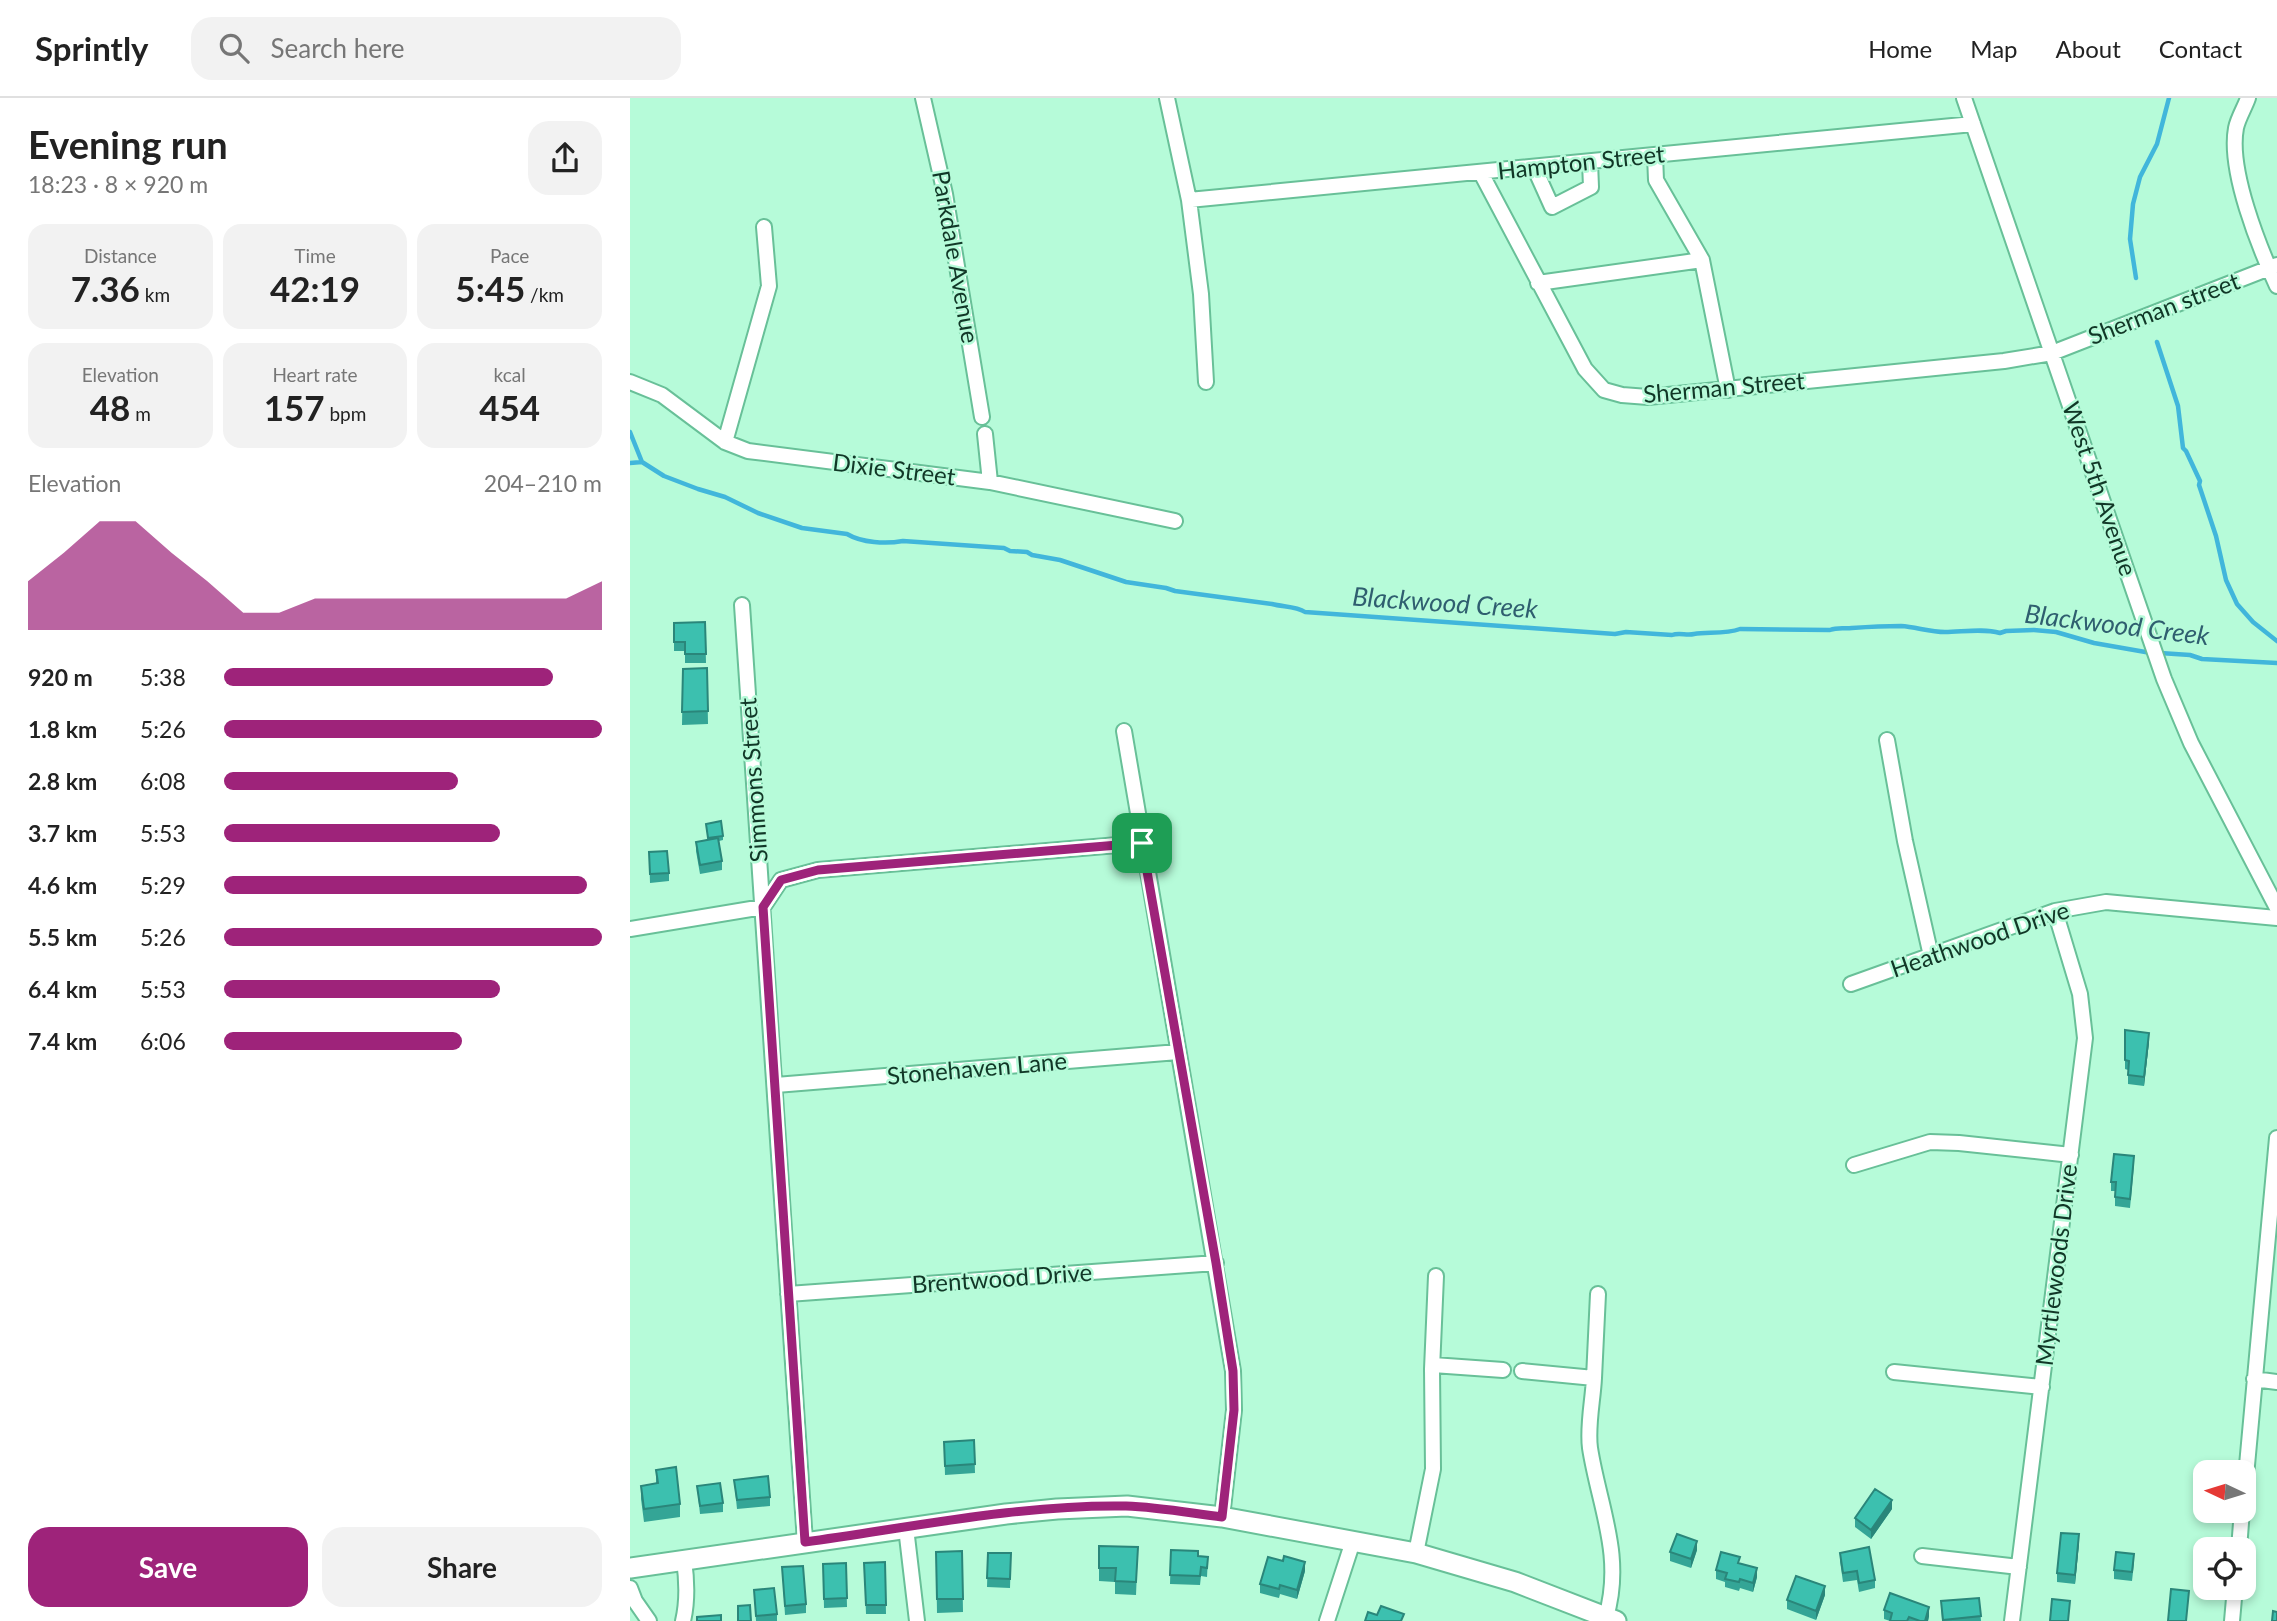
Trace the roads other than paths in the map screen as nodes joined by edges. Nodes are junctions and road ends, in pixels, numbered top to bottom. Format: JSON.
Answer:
{"nodes":[{"id":1,"x":923,"y":98,"type":"edge"},
{"id":2,"x":1167,"y":98,"type":"edge"},
{"id":3,"x":1964,"y":98,"type":"edge"},
{"id":4,"x":2248,"y":98,"type":"edge"},
{"id":5,"x":1973,"y":124,"type":"junction"},
{"id":6,"x":1655,"y":155,"type":"junction"},
{"id":7,"x":1590,"y":162,"type":"junction"},
{"id":8,"x":1534,"y":167,"type":"junction"},
{"id":9,"x":1481,"y":173,"type":"junction"},
{"id":10,"x":1189,"y":200,"type":"junction"},
{"id":11,"x":764,"y":227,"type":"dead end"},
{"id":12,"x":1702,"y":260,"type":"junction"},
{"id":13,"x":2273,"y":267,"type":"edge"},
{"id":14,"x":1538,"y":283,"type":"junction"},
{"id":15,"x":2277,"y":286,"type":"edge"},
{"id":16,"x":2052,"y":353,"type":"junction"},
{"id":17,"x":630,"y":382,"type":"edge"},
{"id":18,"x":1206,"y":382,"type":"dead end"},
{"id":19,"x":1728,"y":390,"type":"junction"},
{"id":20,"x":982,"y":417,"type":"dead end"},
{"id":21,"x":985,"y":434,"type":"dead end"},
{"id":22,"x":725,"y":442,"type":"junction"},
{"id":23,"x":990,"y":482,"type":"junction"},
{"id":24,"x":1175,"y":521,"type":"dead end"},
{"id":25,"x":743,"y":605,"type":"dead end"},
{"id":26,"x":1124,"y":732,"type":"dead end"},
{"id":27,"x":1887,"y":740,"type":"dead end"},
{"id":28,"x":1142,"y":843,"type":"junction"},
{"id":29,"x":763,"y":907,"type":"junction"},
{"id":30,"x":2277,"y":908,"type":"edge"},
{"id":31,"x":2055,"y":911,"type":"junction"},
{"id":32,"x":2277,"y":918,"type":"edge"},
{"id":33,"x":630,"y":929,"type":"edge"},
{"id":34,"x":1931,"y":956,"type":"junction"},
{"id":35,"x":1851,"y":984,"type":"dead end"},
{"id":36,"x":1178,"y":1052,"type":"junction"},
{"id":37,"x":776,"y":1085,"type":"junction"},
{"id":38,"x":2277,"y":1138,"type":"edge"},
{"id":39,"x":2071,"y":1155,"type":"junction"},
{"id":40,"x":1854,"y":1165,"type":"dead end"},
{"id":41,"x":1216,"y":1263,"type":"junction"},
{"id":42,"x":1436,"y":1276,"type":"dead end"},
{"id":43,"x":2270,"y":1291,"type":"edge"},
{"id":44,"x":788,"y":1294,"type":"junction"},
{"id":45,"x":1598,"y":1294,"type":"dead end"},
{"id":46,"x":1433,"y":1365,"type":"junction"},
{"id":47,"x":1503,"y":1370,"type":"dead end"},
{"id":48,"x":1522,"y":1371,"type":"dead end"},
{"id":49,"x":1894,"y":1372,"type":"dead end"},
{"id":50,"x":1594,"y":1378,"type":"junction"},
{"id":51,"x":2255,"y":1379,"type":"junction"},
{"id":52,"x":2277,"y":1382,"type":"edge"},
{"id":53,"x":2042,"y":1387,"type":"junction"},
{"id":54,"x":2248,"y":1460,"type":"edge"},
{"id":55,"x":1222,"y":1517,"type":"junction"},
{"id":56,"x":906,"y":1528,"type":"junction"},
{"id":57,"x":1353,"y":1541,"type":"junction"},
{"id":58,"x":805,"y":1542,"type":"junction"},
{"id":59,"x":1416,"y":1553,"type":"junction"},
{"id":60,"x":1922,"y":1556,"type":"dead end"},
{"id":61,"x":684,"y":1560,"type":"junction"},
{"id":62,"x":2019,"y":1567,"type":"junction"},
{"id":63,"x":630,"y":1568,"type":"edge"},
{"id":64,"x":630,"y":1588,"type":"edge"},
{"id":65,"x":2234,"y":1600,"type":"edge"},
{"id":66,"x":1611,"y":1619,"type":"edge"},
{"id":67,"x":649,"y":1621,"type":"edge"},
{"id":68,"x":683,"y":1621,"type":"edge"},
{"id":69,"x":917,"y":1621,"type":"edge"},
{"id":70,"x":1327,"y":1621,"type":"edge"},
{"id":71,"x":2012,"y":1621,"type":"edge"},
{"id":72,"x":2232,"y":1621,"type":"edge"}],
"edges":[{"from":1,"to":20,"type":"street","name":"Parkdale Avenue"},
{"from":2,"to":10,"type":"street"},
{"from":3,"to":5,"type":"street","name":"West 5th Avenue"},
{"from":4,"to":13,"type":"street"},
{"from":5,"to":6,"type":"street","name":"Hampton Street"},
{"from":5,"to":16,"type":"street","name":"West 5th Avenue"},
{"from":6,"to":7,"type":"street","name":"Hampton Street"},
{"from":6,"to":12,"type":"street"},
{"from":7,"to":8,"type":"street","name":"Hampton Street"},
{"from":7,"to":8,"type":"street"},
{"from":8,"to":9,"type":"street","name":"Hampton Street"},
{"from":9,"to":10,"type":"street","name":"Hampton Street"},
{"from":9,"to":14,"type":"street","name":"Sherman Street"},
{"from":10,"to":18,"type":"street"},
{"from":11,"to":22,"type":"street"},
{"from":12,"to":14,"type":"street"},
{"from":12,"to":19,"type":"street"},
{"from":13,"to":15,"type":"street"},
{"from":13,"to":16,"type":"street","name":"Sherman street"},
{"from":14,"to":19,"type":"street","name":"Sherman Street"},
{"from":16,"to":19,"type":"street","name":"Sherman Street"},
{"from":16,"to":30,"type":"street","name":"West 5th Avenue"},
{"from":17,"to":22,"type":"street","name":"Dixie Street"},
{"from":21,"to":23,"type":"street"},
{"from":22,"to":23,"type":"street","name":"Dixie Street"},
{"from":23,"to":24,"type":"street","name":"Dixie Street"},
{"from":25,"to":29,"type":"street","name":"Simmons Street"},
{"from":26,"to":28,"type":"street"},
{"from":27,"to":34,"type":"street"},
{"from":28,"to":29,"type":"street"},
{"from":28,"to":36,"type":"street"},
{"from":29,"to":33,"type":"street"},
{"from":29,"to":37,"type":"street","name":"Simmons Street"},
{"from":31,"to":32,"type":"street","name":"Heathwood Drive"},
{"from":31,"to":34,"type":"street","name":"Heathwood Drive"},
{"from":31,"to":39,"type":"street","name":"Myrtlewoods Drive"},
{"from":34,"to":35,"type":"street","name":"Heathwood Drive"},
{"from":36,"to":37,"type":"street","name":"Stonehaven Lane"},
{"from":36,"to":41,"type":"street"},
{"from":37,"to":44,"type":"street","name":"Simmons Street"},
{"from":38,"to":43,"type":"street"},
{"from":39,"to":40,"type":"street"},
{"from":39,"to":53,"type":"street","name":"Myrtlewoods Drive"},
{"from":41,"to":44,"type":"street","name":"Brentwood Drive"},
{"from":41,"to":55,"type":"street"},
{"from":42,"to":46,"type":"street"},
{"from":43,"to":51,"type":"street"},
{"from":44,"to":58,"type":"street","name":"Simmons Street"},
{"from":45,"to":50,"type":"street"},
{"from":46,"to":47,"type":"street"},
{"from":46,"to":59,"type":"street"},
{"from":48,"to":50,"type":"street"},
{"from":49,"to":53,"type":"street"},
{"from":50,"to":66,"type":"street"},
{"from":51,"to":52,"type":"street"},
{"from":51,"to":54,"type":"street"},
{"from":53,"to":62,"type":"street","name":"Myrtlewoods Drive"},
{"from":55,"to":56,"type":"main road"},
{"from":55,"to":57,"type":"main road"},
{"from":56,"to":58,"type":"main road"},
{"from":56,"to":69,"type":"street"},
{"from":57,"to":59,"type":"main road"},
{"from":57,"to":70,"type":"street"},
{"from":58,"to":61,"type":"main road"},
{"from":59,"to":66,"type":"main road"},
{"from":60,"to":62,"type":"street"},
{"from":61,"to":63,"type":"main road"},
{"from":61,"to":68,"type":"street"},
{"from":62,"to":71,"type":"street","name":"Myrtlewoods Drive"},
{"from":64,"to":67,"type":"street"},
{"from":65,"to":72,"type":"street"}]}
